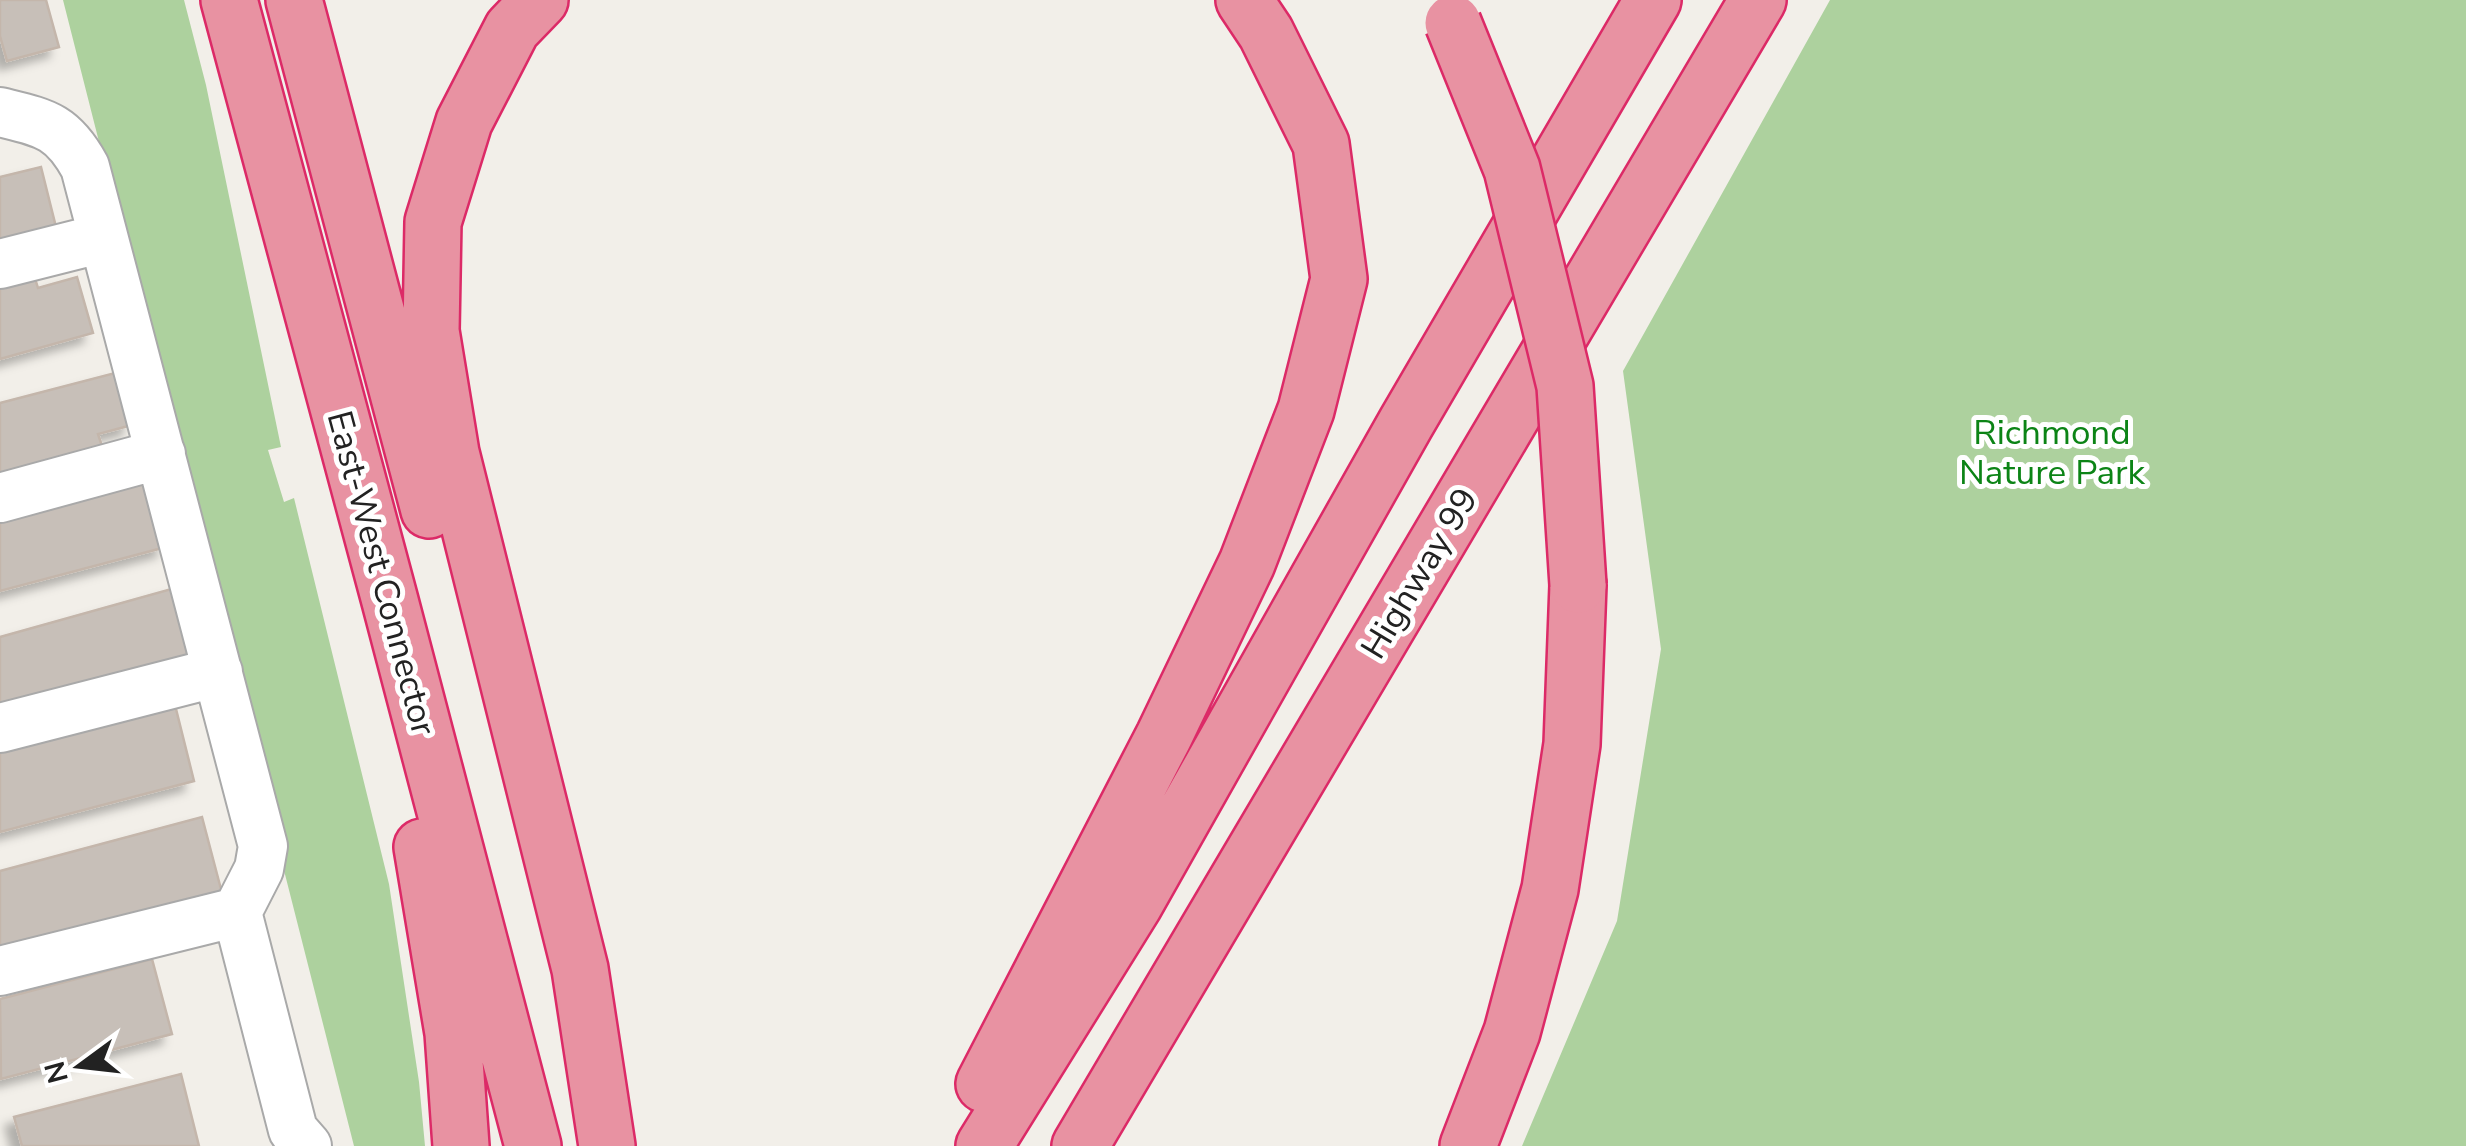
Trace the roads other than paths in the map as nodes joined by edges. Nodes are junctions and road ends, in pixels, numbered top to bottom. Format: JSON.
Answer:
{"nodes":[{"id":1,"x":229,"y":0,"type":"edge"},
{"id":2,"x":294,"y":0,"type":"edge"},
{"id":3,"x":540,"y":0,"type":"edge"},
{"id":4,"x":1244,"y":0,"type":"edge"},
{"id":5,"x":1653,"y":0,"type":"edge"},
{"id":6,"x":1758,"y":0,"type":"edge"},
{"id":7,"x":1448,"y":11,"type":"edge"},
{"id":8,"x":0,"y":112,"type":"edge"},
{"id":9,"x":103,"y":238,"type":"junction"},
{"id":10,"x":0,"y":264,"type":"edge"},
{"id":11,"x":160,"y":454,"type":"junction"},
{"id":12,"x":0,"y":498,"type":"edge"},
{"id":13,"x":390,"y":601,"type":"junction"},
{"id":14,"x":218,"y":672,"type":"junction"},
{"id":15,"x":0,"y":728,"type":"edge"},
{"id":16,"x":237,"y":912,"type":"junction"},
{"id":17,"x":0,"y":971,"type":"edge"},
{"id":18,"x":290,"y":1141,"type":"edge"},
{"id":19,"x":461,"y":1146,"type":"edge"},
{"id":20,"x":533,"y":1146,"type":"edge"},
{"id":21,"x":596,"y":1146,"type":"edge"},
{"id":22,"x":606,"y":1146,"type":"edge"},
{"id":23,"x":952,"y":1146,"type":"edge"},
{"id":24,"x":984,"y":1146,"type":"edge"},
{"id":25,"x":1080,"y":1146,"type":"edge"},
{"id":26,"x":1468,"y":1146,"type":"edge"}],
"edges":[{"from":1,"to":13,"type":"highway","name":"East-West Connector"},
{"from":2,"to":21,"type":"highway","name":"East-West Connector"},
{"from":3,"to":22,"type":"highway"},
{"from":4,"to":23,"type":"highway"},
{"from":5,"to":24,"type":"highway"},
{"from":6,"to":25,"type":"highway","name":"Highway 99"},
{"from":7,"to":26,"type":"highway","bridge":true},
{"from":8,"to":9,"type":"lane"},
{"from":9,"to":10,"type":"lane"},
{"from":9,"to":11,"type":"lane"},
{"from":11,"to":12,"type":"lane"},
{"from":11,"to":14,"type":"lane"},
{"from":13,"to":19,"type":"highway"},
{"from":13,"to":20,"type":"highway","name":"East-West Connector"},
{"from":14,"to":15,"type":"lane"},
{"from":14,"to":16,"type":"lane"},
{"from":16,"to":17,"type":"lane"},
{"from":16,"to":18,"type":"lane"}]}
